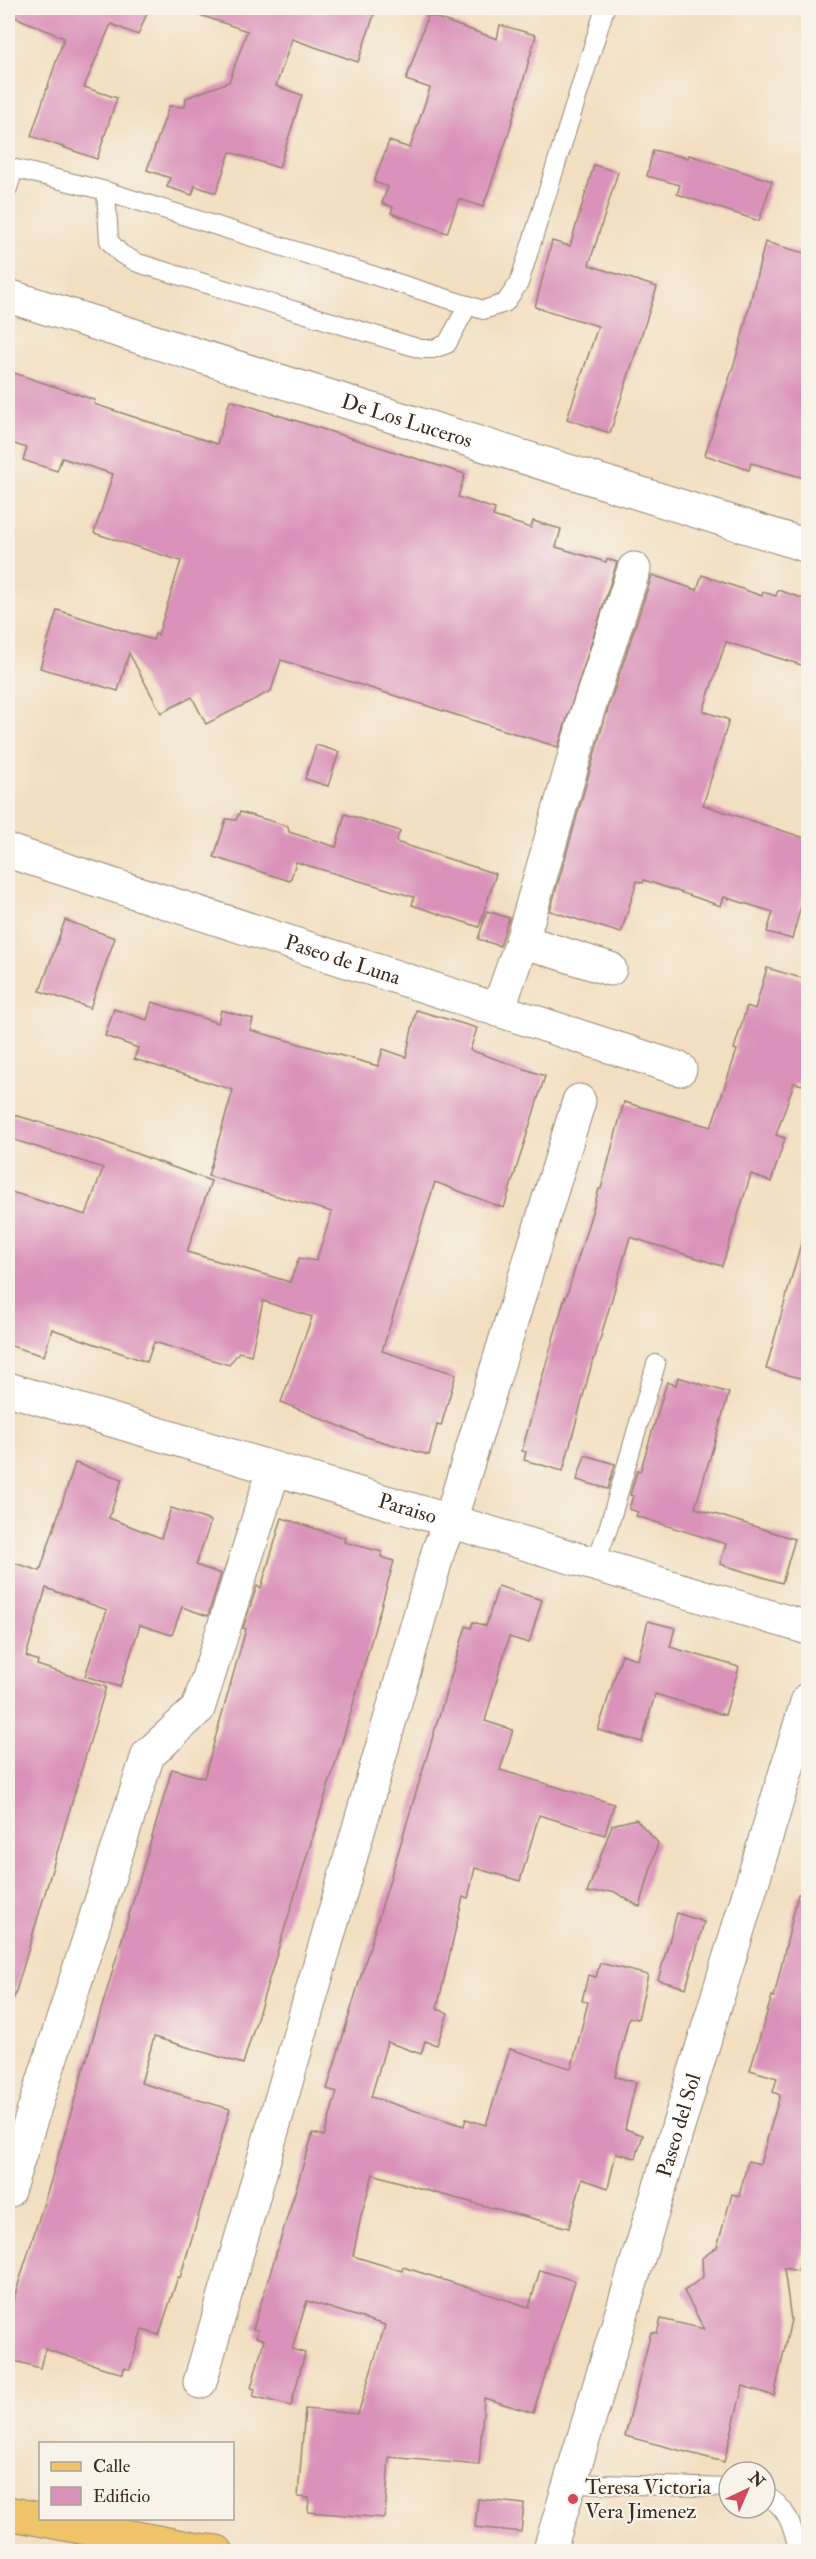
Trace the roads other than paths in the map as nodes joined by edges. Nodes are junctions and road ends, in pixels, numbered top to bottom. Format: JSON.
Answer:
{"nodes":[{"id":1,"x":606,"y":8,"type":"edge"},
{"id":2,"x":11,"y":168,"type":"edge"},
{"id":3,"x":8,"y":188,"type":"edge"},
{"id":4,"x":106,"y":191,"type":"junction"},
{"id":5,"x":8,"y":296,"type":"edge"},
{"id":6,"x":468,"y":305,"type":"junction"},
{"id":7,"x":808,"y":546,"type":"edge"},
{"id":8,"x":634,"y":569,"type":"dead end"},
{"id":9,"x":8,"y":851,"type":"edge"},
{"id":10,"x":522,"y":941,"type":"junction"},
{"id":11,"x":610,"y":969,"type":"dead end"},
{"id":12,"x":498,"y":1010,"type":"junction"},
{"id":13,"x":680,"y":1069,"type":"dead end"},
{"id":14,"x":579,"y":1101,"type":"dead end"},
{"id":15,"x":656,"y":1364,"type":"dead end"},
{"id":16,"x":8,"y":1389,"type":"edge"},
{"id":17,"x":274,"y":1468,"type":"junction"},
{"id":18,"x":450,"y":1521,"type":"junction"},
{"id":19,"x":595,"y":1564,"type":"junction"},
{"id":20,"x":808,"y":1628,"type":"edge"},
{"id":21,"x":808,"y":1700,"type":"edge"},
{"id":22,"x":8,"y":2191,"type":"edge"},
{"id":23,"x":200,"y":2382,"type":"dead end"},
{"id":24,"x":570,"y":2483,"type":"junction"},
{"id":25,"x":717,"y":2488,"type":"edge"},
{"id":26,"x":777,"y":2504,"type":"edge"},
{"id":27,"x":8,"y":2513,"type":"edge"},
{"id":28,"x":39,"y":2519,"type":"edge"},
{"id":29,"x":44,"y":2520,"type":"edge"},
{"id":30,"x":217,"y":2552,"type":"edge"},
{"id":31,"x":549,"y":2552,"type":"edge"},
{"id":32,"x":799,"y":2552,"type":"edge"}],
"edges":[{"from":1,"to":6,"type":"lane"},
{"from":2,"to":3,"type":"lane"},
{"from":2,"to":4,"type":"lane"},
{"from":4,"to":6,"type":"lane"},
{"from":4,"to":6,"type":"lane"},
{"from":5,"to":7,"type":"street","name":"De Los Luceros"},
{"from":8,"to":10,"type":"street"},
{"from":9,"to":12,"type":"street","name":"Paseo de Luna"},
{"from":10,"to":11,"type":"street"},
{"from":10,"to":12,"type":"street"},
{"from":12,"to":13,"type":"street","name":"Paseo de Luna"},
{"from":14,"to":18,"type":"street"},
{"from":15,"to":19,"type":"lane"},
{"from":16,"to":17,"type":"street","name":"Paraiso"},
{"from":17,"to":18,"type":"street","name":"Paraiso"},
{"from":17,"to":22,"type":"street"},
{"from":18,"to":19,"type":"street","name":"Paraiso"},
{"from":18,"to":23,"type":"street"},
{"from":19,"to":20,"type":"street","name":"Paraiso"},
{"from":21,"to":24,"type":"street","name":"Paseo del Sol"},
{"from":24,"to":25,"type":"lane"},
{"from":24,"to":31,"type":"street","name":"Paseo del Sol"},
{"from":26,"to":32,"type":"lane"},
{"from":27,"to":28,"type":"main road"},
{"from":29,"to":30,"type":"main road"}]}
